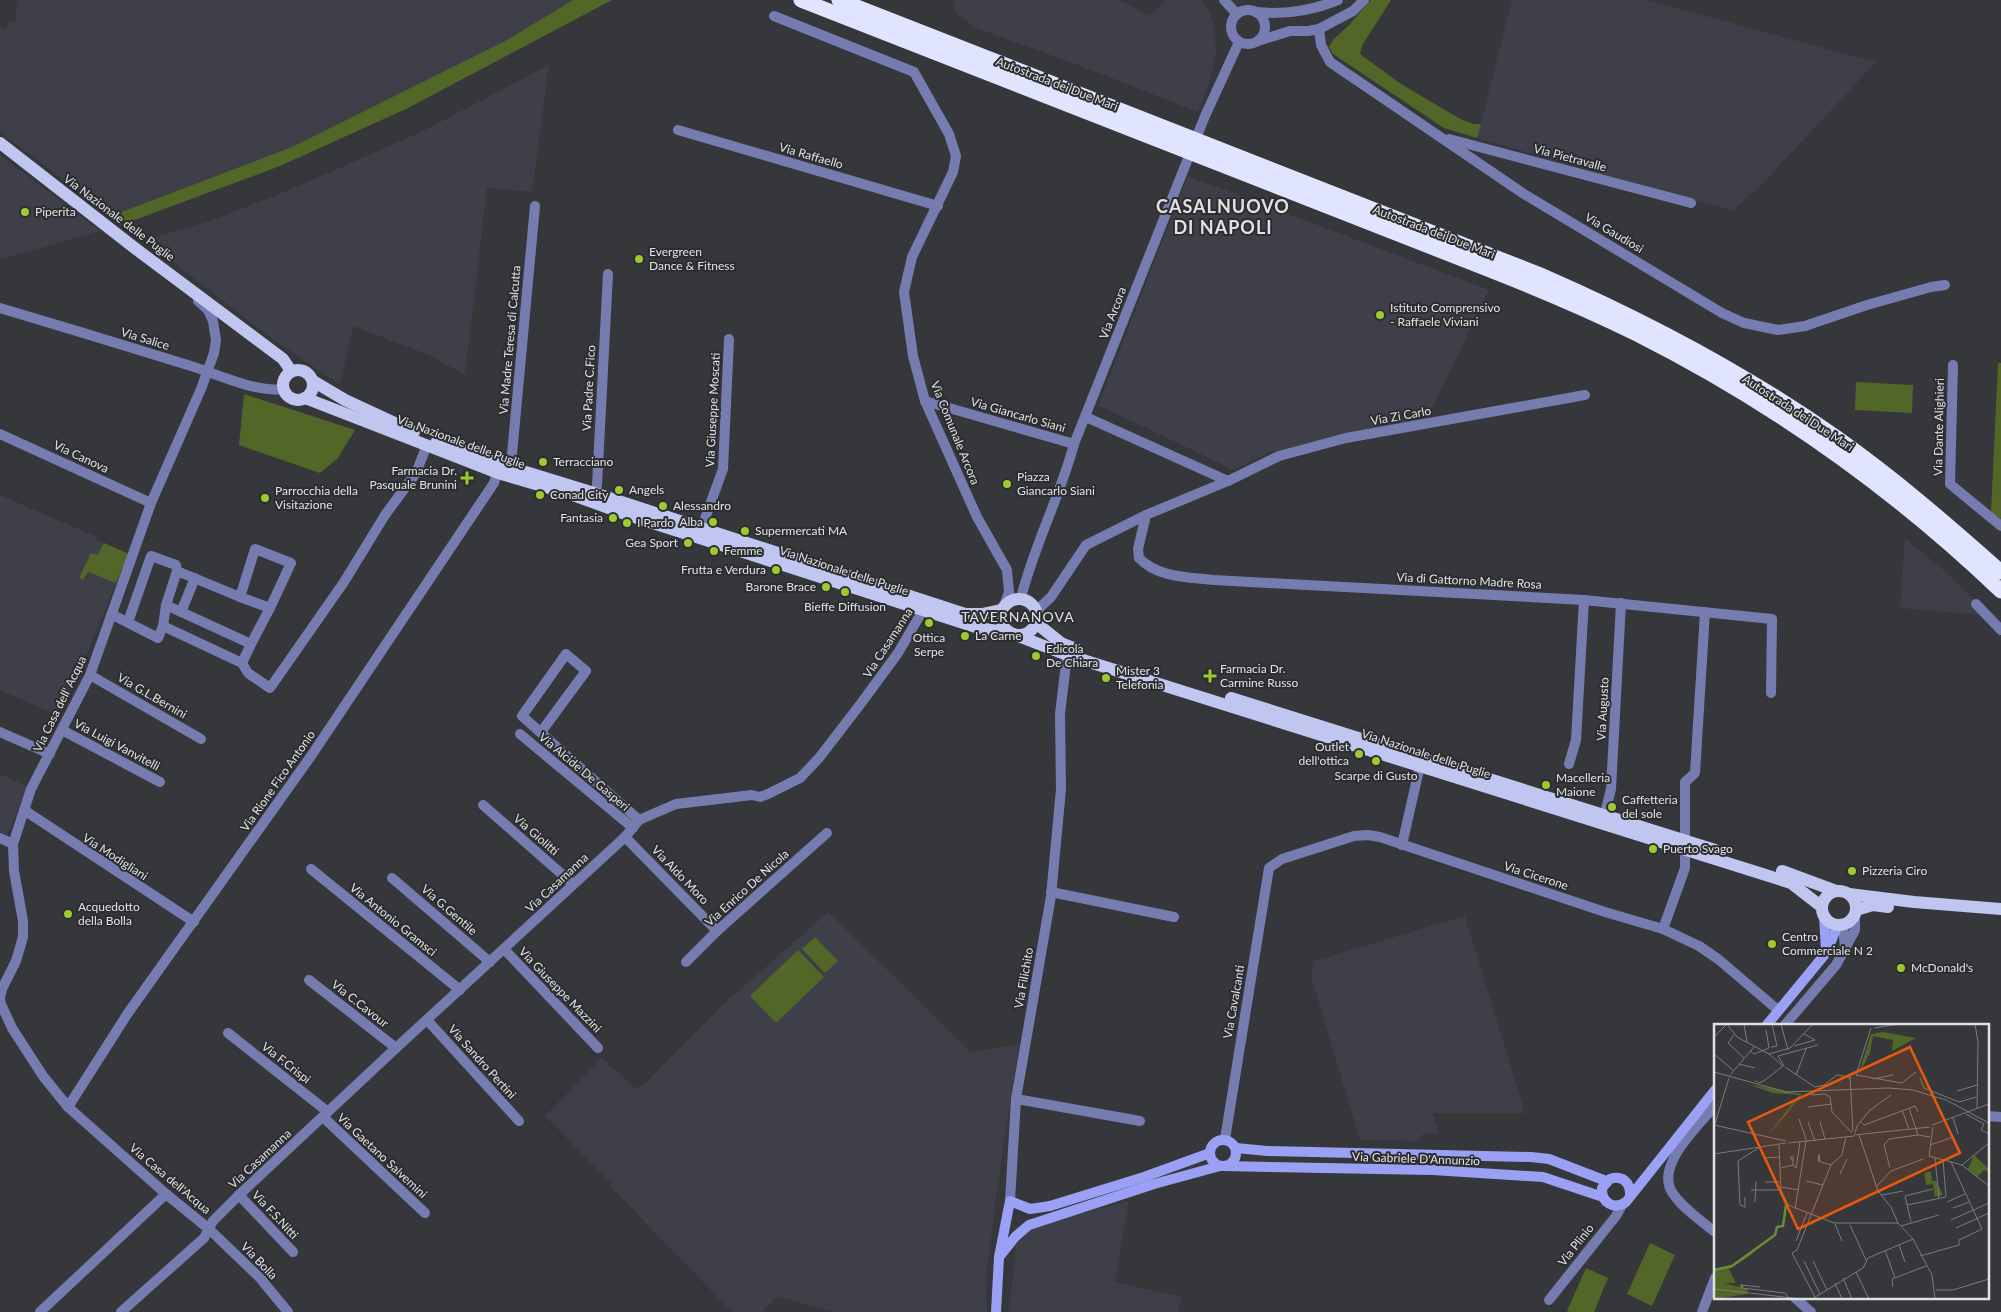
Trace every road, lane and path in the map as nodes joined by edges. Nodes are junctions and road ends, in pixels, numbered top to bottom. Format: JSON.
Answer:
{"nodes":[{"id":1,"x":801,"y":0,"type":"edge"},
{"id":2,"x":839,"y":0,"type":"edge"},
{"id":3,"x":1224,"y":0,"type":"edge"},
{"id":4,"x":1338,"y":0,"type":"edge"},
{"id":5,"x":1364,"y":0,"type":"edge"},
{"id":6,"x":1256,"y":12,"type":"junction"},
{"id":7,"x":1237,"y":14,"type":"junction"},
{"id":8,"x":774,"y":16,"type":"dead end"},
{"id":9,"x":1319,"y":29,"type":"junction"},
{"id":10,"x":1258,"y":41,"type":"junction"},
{"id":11,"x":1239,"y":42,"type":"junction"},
{"id":12,"x":678,"y":130,"type":"dead end"},
{"id":13,"x":1441,"y":137,"type":"junction"},
{"id":14,"x":0,"y":143,"type":"edge"},
{"id":15,"x":1692,"y":203,"type":"dead end"},
{"id":16,"x":534,"y":206,"type":"dead end"},
{"id":17,"x":938,"y":206,"type":"junction"},
{"id":18,"x":608,"y":274,"type":"dead end"},
{"id":19,"x":186,"y":285,"type":"junction"},
{"id":20,"x":1945,"y":285,"type":"dead end"},
{"id":21,"x":0,"y":308,"type":"edge"},
{"id":22,"x":729,"y":339,"type":"dead end"},
{"id":23,"x":1953,"y":365,"type":"dead end"},
{"id":24,"x":206,"y":370,"type":"junction"},
{"id":25,"x":291,"y":371,"type":"junction"},
{"id":26,"x":312,"y":381,"type":"junction"},
{"id":27,"x":283,"y":389,"type":"junction"},
{"id":28,"x":1585,"y":395,"type":"dead end"},
{"id":29,"x":305,"y":398,"type":"junction"},
{"id":30,"x":925,"y":401,"type":"junction"},
{"id":31,"x":1086,"y":417,"type":"junction"},
{"id":32,"x":0,"y":434,"type":"edge"},
{"id":33,"x":1074,"y":444,"type":"junction"},
{"id":34,"x":427,"y":445,"type":"junction"},
{"id":35,"x":503,"y":469,"type":"junction"},
{"id":36,"x":1228,"y":481,"type":"junction"},
{"id":37,"x":594,"y":497,"type":"junction"},
{"id":38,"x":152,"y":503,"type":"junction"},
{"id":39,"x":1146,"y":515,"type":"junction"},
{"id":40,"x":2001,"y":526,"type":"edge"},
{"id":41,"x":700,"y":533,"type":"junction"},
{"id":42,"x":177,"y":571,"type":"junction"},
{"id":43,"x":2001,"y":572,"type":"edge"},
{"id":44,"x":195,"y":578,"type":"junction"},
{"id":45,"x":2001,"y":591,"type":"edge"},
{"id":46,"x":240,"y":597,"type":"junction"},
{"id":47,"x":1021,"y":598,"type":"junction"},
{"id":48,"x":1584,"y":600,"type":"junction"},
{"id":49,"x":1621,"y":603,"type":"junction"},
{"id":50,"x":1976,"y":604,"type":"dead end"},
{"id":51,"x":166,"y":605,"type":"junction"},
{"id":52,"x":926,"y":606,"type":"junction"},
{"id":53,"x":270,"y":608,"type":"junction"},
{"id":54,"x":1003,"y":608,"type":"junction"},
{"id":55,"x":181,"y":612,"type":"junction"},
{"id":56,"x":1705,"y":612,"type":"junction"},
{"id":57,"x":113,"y":615,"type":"junction"},
{"id":58,"x":1036,"y":617,"type":"junction"},
{"id":59,"x":128,"y":622,"type":"junction"},
{"id":60,"x":163,"y":626,"type":"junction"},
{"id":61,"x":2001,"y":630,"type":"edge"},
{"id":62,"x":1013,"y":634,"type":"junction"},
{"id":63,"x":251,"y":644,"type":"junction"},
{"id":64,"x":1068,"y":651,"type":"junction"},
{"id":65,"x":242,"y":663,"type":"junction"},
{"id":66,"x":90,"y":675,"type":"junction"},
{"id":67,"x":1771,"y":693,"type":"dead end"},
{"id":68,"x":62,"y":730,"type":"junction"},
{"id":69,"x":0,"y":732,"type":"edge"},
{"id":70,"x":541,"y":732,"type":"junction"},
{"id":71,"x":520,"y":734,"type":"dead end"},
{"id":72,"x":201,"y":739,"type":"dead end"},
{"id":73,"x":50,"y":754,"type":"junction"},
{"id":74,"x":1420,"y":762,"type":"junction"},
{"id":75,"x":1569,"y":764,"type":"dead end"},
{"id":76,"x":160,"y":782,"type":"dead end"},
{"id":77,"x":483,"y":805,"type":"dead end"},
{"id":78,"x":24,"y":810,"type":"junction"},
{"id":79,"x":1603,"y":820,"type":"junction"},
{"id":80,"x":636,"y":824,"type":"junction"},
{"id":81,"x":826,"y":833,"type":"dead end"},
{"id":82,"x":625,"y":837,"type":"junction"},
{"id":83,"x":0,"y":838,"type":"edge"},
{"id":84,"x":13,"y":844,"type":"junction"},
{"id":85,"x":1402,"y":845,"type":"junction"},
{"id":86,"x":1685,"y":846,"type":"junction"},
{"id":87,"x":1269,"y":868,"type":"joint"},
{"id":88,"x":311,"y":869,"type":"dead end"},
{"id":89,"x":392,"y":878,"type":"dead end"},
{"id":90,"x":573,"y":884,"type":"junction"},
{"id":91,"x":1836,"y":891,"type":"junction"},
{"id":92,"x":1052,"y":892,"type":"junction"},
{"id":93,"x":1849,"y":894,"type":"junction"},
{"id":94,"x":2001,"y":909,"type":"edge"},
{"id":95,"x":1823,"y":912,"type":"junction"},
{"id":96,"x":1856,"y":913,"type":"junction"},
{"id":97,"x":1174,"y":917,"type":"dead end"},
{"id":98,"x":2001,"y":917,"type":"edge"},
{"id":99,"x":194,"y":922,"type":"junction"},
{"id":100,"x":1841,"y":925,"type":"junction"},
{"id":101,"x":1662,"y":929,"type":"junction"},
{"id":102,"x":717,"y":932,"type":"junction"},
{"id":103,"x":504,"y":949,"type":"junction"},
{"id":104,"x":1845,"y":950,"type":"junction"},
{"id":105,"x":1826,"y":952,"type":"junction"},
{"id":106,"x":490,"y":962,"type":"junction"},
{"id":107,"x":686,"y":962,"type":"dead end"},
{"id":108,"x":309,"y":980,"type":"dead end"},
{"id":109,"x":460,"y":990,"type":"junction"},
{"id":110,"x":0,"y":998,"type":"edge"},
{"id":111,"x":1778,"y":1010,"type":"junction"},
{"id":112,"x":427,"y":1020,"type":"junction"},
{"id":113,"x":1768,"y":1024,"type":"edge"},
{"id":114,"x":1786,"y":1024,"type":"edge"},
{"id":115,"x":228,"y":1033,"type":"dead end"},
{"id":116,"x":396,"y":1048,"type":"junction"},
{"id":117,"x":598,"y":1048,"type":"dead end"},
{"id":118,"x":1714,"y":1091,"type":"edge"},
{"id":119,"x":1016,"y":1099,"type":"junction"},
{"id":120,"x":68,"y":1107,"type":"junction"},
{"id":121,"x":1714,"y":1107,"type":"edge"},
{"id":122,"x":326,"y":1115,"type":"junction"},
{"id":123,"x":1988,"y":1116,"type":"edge"},
{"id":124,"x":2001,"y":1117,"type":"edge"},
{"id":125,"x":519,"y":1121,"type":"dead end"},
{"id":126,"x":1140,"y":1121,"type":"dead end"},
{"id":127,"x":1224,"y":1139,"type":"junction"},
{"id":128,"x":1236,"y":1148,"type":"junction"},
{"id":129,"x":1210,"y":1153,"type":"junction"},
{"id":130,"x":1222,"y":1166,"type":"junction"},
{"id":131,"x":1649,"y":1173,"type":"junction"},
{"id":132,"x":1606,"y":1181,"type":"junction"},
{"id":133,"x":1626,"y":1181,"type":"junction"},
{"id":134,"x":166,"y":1194,"type":"junction"},
{"id":135,"x":1630,"y":1194,"type":"junction"},
{"id":136,"x":239,"y":1195,"type":"junction"},
{"id":137,"x":1603,"y":1197,"type":"junction"},
{"id":138,"x":1010,"y":1202,"type":"junction"},
{"id":139,"x":1622,"y":1205,"type":"junction"},
{"id":140,"x":424,"y":1212,"type":"dead end"},
{"id":141,"x":210,"y":1229,"type":"junction"},
{"id":142,"x":1714,"y":1231,"type":"edge"},
{"id":143,"x":293,"y":1252,"type":"dead end"},
{"id":144,"x":999,"y":1257,"type":"junction"},
{"id":145,"x":1714,"y":1281,"type":"edge"},
{"id":146,"x":1549,"y":1300,"type":"dead end"},
{"id":147,"x":1796,"y":1300,"type":"edge"},
{"id":148,"x":40,"y":1312,"type":"edge"},
{"id":149,"x":121,"y":1312,"type":"edge"},
{"id":150,"x":288,"y":1312,"type":"edge"},
{"id":151,"x":996,"y":1312,"type":"edge"},
{"id":152,"x":1702,"y":1312,"type":"edge"},
{"id":153,"x":1794,"y":1312,"type":"edge"},
{"id":154,"x":1811,"y":1312,"type":"edge"}],
"edges":[{"from":1,"to":45,"type":"highway","name":"Autostrada dei Due Mari"},
{"from":2,"to":43,"type":"highway","name":"Autostrada dei Due Mari"},
{"from":3,"to":7,"type":"street"},
{"from":4,"to":6,"type":"street"},
{"from":5,"to":9,"type":"street"},
{"from":6,"to":7,"type":"street"},
{"from":6,"to":10,"type":"street"},
{"from":7,"to":11,"type":"street"},
{"from":8,"to":17,"type":"street","name":"Via Comunale Arcora"},
{"from":9,"to":10,"type":"street"},
{"from":9,"to":13,"type":"street","name":"Via Gaudiosi"},
{"from":10,"to":11,"type":"street"},
{"from":11,"to":31,"type":"street","name":"Via Arcora"},
{"from":12,"to":17,"type":"street","name":"Via Raffaello"},
{"from":13,"to":15,"type":"street","name":"Via Pietravalle"},
{"from":13,"to":20,"type":"street","name":"Via Gaudiosi"},
{"from":14,"to":19,"type":"main road","name":"Via Nazionale delle Puglie"},
{"from":16,"to":35,"type":"street","name":"Via Madre Teresa di Calcutta"},
{"from":17,"to":30,"type":"street","name":"Via Comunale Arcora"},
{"from":18,"to":37,"type":"street","name":"Via Padre C.Fico"},
{"from":19,"to":24,"type":"street","name":"Via Casa dell' Acqua"},
{"from":19,"to":25,"type":"main road","name":"Via Nazionale delle Puglie"},
{"from":21,"to":24,"type":"street","name":"Via Salice"},
{"from":22,"to":41,"type":"street","name":"Via Giuseppe Moscati"},
{"from":23,"to":40,"type":"street","name":"Via Dante Alighieri"},
{"from":24,"to":27,"type":"street","name":"Via Salice"},
{"from":24,"to":38,"type":"street","name":"Via Casa dell' Acqua"},
{"from":25,"to":26,"type":"main road"},
{"from":25,"to":27,"type":"main road"},
{"from":26,"to":29,"type":"main road"},
{"from":26,"to":35,"type":"main road","name":"Via Nazionale delle Puglie"},
{"from":27,"to":29,"type":"main road"},
{"from":28,"to":36,"type":"street","name":"Via Zi Carlo"},
{"from":29,"to":34,"type":"main road","name":"Via Nazionale delle Puglie"},
{"from":30,"to":33,"type":"street","name":"Via Giancarlo Siani"},
{"from":30,"to":54,"type":"street","name":"Via Comunale Arcora"},
{"from":31,"to":33,"type":"street","name":"Via Arcora"},
{"from":31,"to":36,"type":"street"},
{"from":32,"to":38,"type":"street","name":"Via Canova"},
{"from":33,"to":47,"type":"street","name":"Via Arcora"},
{"from":34,"to":35,"type":"main road","name":"Via Nazionale delle Puglie"},
{"from":34,"to":65,"type":"street"},
{"from":35,"to":37,"type":"main road","name":"Via Nazionale delle Puglie"},
{"from":35,"to":99,"type":"street","name":"Via Rione Fico Antonio"},
{"from":36,"to":39,"type":"street","name":"Via Zi Carlo"},
{"from":37,"to":41,"type":"main road","name":"Via Nazionale delle Puglie"},
{"from":38,"to":57,"type":"street","name":"Via Casa dell' Acqua"},
{"from":39,"to":48,"type":"street","name":"Via di Gattorno Madre Rosa"},
{"from":39,"to":58,"type":"street","name":"Via Zi Carlo"},
{"from":41,"to":52,"type":"main road","name":"Via Nazionale delle Puglie"},
{"from":42,"to":44,"type":"street"},
{"from":42,"to":51,"type":"street"},
{"from":42,"to":59,"type":"street"},
{"from":44,"to":46,"type":"street"},
{"from":44,"to":55,"type":"street"},
{"from":46,"to":53,"type":"street"},
{"from":46,"to":53,"type":"street"},
{"from":47,"to":54,"type":"main road"},
{"from":47,"to":58,"type":"main road"},
{"from":48,"to":49,"type":"street","name":"Via di Gattorno Madre Rosa"},
{"from":48,"to":75,"type":"street"},
{"from":49,"to":56,"type":"street","name":"Via di Gattorno Madre Rosa"},
{"from":49,"to":79,"type":"street","name":"Via Augusto"},
{"from":50,"to":61,"type":"street"},
{"from":51,"to":55,"type":"street"},
{"from":51,"to":60,"type":"street"},
{"from":52,"to":54,"type":"main road","name":"Via Nazionale delle Puglie"},
{"from":52,"to":62,"type":"main road","name":"Via Nazionale delle Puglie"},
{"from":52,"to":80,"type":"street","name":"Via Casamanna"},
{"from":53,"to":63,"type":"street"},
{"from":54,"to":62,"type":"main road"},
{"from":55,"to":63,"type":"street"},
{"from":56,"to":67,"type":"street","name":"Via di Gattorno Madre Rosa"},
{"from":56,"to":86,"type":"street"},
{"from":57,"to":59,"type":"street"},
{"from":57,"to":66,"type":"street","name":"Via Casa dell' Acqua"},
{"from":58,"to":62,"type":"main road"},
{"from":58,"to":64,"type":"main road","name":"Via Nazionale delle Puglie"},
{"from":59,"to":60,"type":"street"},
{"from":60,"to":65,"type":"street"},
{"from":62,"to":64,"type":"main road","name":"Via Nazionale delle Puglie"},
{"from":63,"to":65,"type":"street"},
{"from":64,"to":74,"type":"main road","name":"Via Nazionale delle Puglie"},
{"from":64,"to":92,"type":"street","name":"Via Filichito"},
{"from":66,"to":68,"type":"street","name":"Via Casa dell' Acqua"},
{"from":66,"to":72,"type":"street","name":"Via G.L.Bernini"},
{"from":68,"to":73,"type":"street","name":"Via Casa dell' Acqua"},
{"from":68,"to":76,"type":"street","name":"Via Luigi Vanvitelli"},
{"from":69,"to":73,"type":"street"},
{"from":70,"to":70,"type":"street"},
{"from":70,"to":80,"type":"street"},
{"from":71,"to":80,"type":"street","name":"Via Alcide De Gasperi"},
{"from":73,"to":78,"type":"street","name":"Via Casa dell' Acqua"},
{"from":74,"to":79,"type":"main road","name":"Via Nazionale delle Puglie"},
{"from":74,"to":85,"type":"street"},
{"from":77,"to":90,"type":"street","name":"Via Giolitti"},
{"from":78,"to":84,"type":"street","name":"Via Casa dell' Acqua"},
{"from":78,"to":99,"type":"street","name":"Via Modigliani"},
{"from":79,"to":86,"type":"main road","name":"Via Nazionale delle Puglie"},
{"from":80,"to":82,"type":"street","name":"Via Casamanna"},
{"from":81,"to":102,"type":"street","name":"Via Enrico De Nicola"},
{"from":82,"to":90,"type":"street","name":"Via Casamanna"},
{"from":82,"to":102,"type":"street","name":"Via Aldo Moro"},
{"from":83,"to":84,"type":"street"},
{"from":84,"to":110,"type":"street","name":"Via Casa dell' Acqua"},
{"from":85,"to":87,"type":"street","name":"Via Cicerone"},
{"from":85,"to":101,"type":"street","name":"Via Cicerone"},
{"from":86,"to":91,"type":"main road","name":"Via Nazionale delle Puglie"},
{"from":86,"to":95,"type":"main road","name":"Via Nazionale delle Puglie"},
{"from":86,"to":101,"type":"street"},
{"from":87,"to":127,"type":"street","name":"Via Cavalcanti"},
{"from":88,"to":109,"type":"street","name":"Via Antonio Gramsci"},
{"from":89,"to":106,"type":"street","name":"Via G.Gentile"},
{"from":90,"to":103,"type":"street","name":"Via Casamanna"},
{"from":91,"to":93,"type":"main road"},
{"from":91,"to":95,"type":"main road"},
{"from":92,"to":97,"type":"street"},
{"from":92,"to":119,"type":"street","name":"Via Filichito"},
{"from":93,"to":94,"type":"main road"},
{"from":93,"to":96,"type":"main road"},
{"from":95,"to":100,"type":"main road"},
{"from":95,"to":105,"type":"street"},
{"from":96,"to":98,"type":"main road"},
{"from":96,"to":100,"type":"main road"},
{"from":96,"to":104,"type":"street"},
{"from":99,"to":120,"type":"street","name":"Via Rione Fico Antonio"},
{"from":100,"to":104,"type":"street"},
{"from":100,"to":105,"type":"street"},
{"from":101,"to":111,"type":"street","name":"Via Cicerone"},
{"from":102,"to":107,"type":"street","name":"Via Enrico De Nicola"},
{"from":103,"to":106,"type":"street","name":"Via Casamanna"},
{"from":103,"to":117,"type":"street","name":"Via Giuseppe Mazzini"},
{"from":104,"to":114,"type":"street"},
{"from":105,"to":111,"type":"street"},
{"from":106,"to":109,"type":"street","name":"Via Casamanna"},
{"from":108,"to":116,"type":"street","name":"Via C.Cavour"},
{"from":109,"to":112,"type":"street","name":"Via Casamanna"},
{"from":110,"to":120,"type":"street","name":"Via Casa dell' Acqua"},
{"from":111,"to":113,"type":"street"},
{"from":112,"to":116,"type":"street","name":"Via Casamanna"},
{"from":112,"to":125,"type":"street","name":"Via Sandro Pertini"},
{"from":115,"to":122,"type":"street","name":"Via F.Crispi"},
{"from":116,"to":122,"type":"street","name":"Via Casamanna"},
{"from":118,"to":131,"type":"street","name":"Via Plinio"},
{"from":119,"to":126,"type":"street"},
{"from":119,"to":138,"type":"street","name":"Via Filichito"},
{"from":120,"to":134,"type":"street","name":"Via Casa dell'Acqua"},
{"from":121,"to":142,"type":"street"},
{"from":122,"to":136,"type":"street","name":"Via Casamanna"},
{"from":122,"to":140,"type":"street","name":"Via Gaetano Salvemini"},
{"from":123,"to":124,"type":"street"},
{"from":127,"to":128,"type":"street"},
{"from":127,"to":129,"type":"street"},
{"from":128,"to":130,"type":"street"},
{"from":128,"to":132,"type":"street","name":"Via Gabriele D'Annunzio"},
{"from":129,"to":130,"type":"street"},
{"from":129,"to":138,"type":"street"},
{"from":130,"to":137,"type":"street","name":"Via Gabriele D'Annunzio"},
{"from":130,"to":144,"type":"street","name":"Via Gabriele D'Annunzio"},
{"from":131,"to":133,"type":"street"},
{"from":131,"to":135,"type":"street","name":"Via Plinio"},
{"from":132,"to":133,"type":"street"},
{"from":132,"to":137,"type":"street"},
{"from":133,"to":135,"type":"street"},
{"from":134,"to":141,"type":"street","name":"Via Casa dell'Acqua"},
{"from":134,"to":148,"type":"street"},
{"from":135,"to":139,"type":"street","name":"Via Plinio"},
{"from":136,"to":141,"type":"street","name":"Via Casamanna"},
{"from":136,"to":143,"type":"street","name":"Via F.S.Nitti"},
{"from":137,"to":139,"type":"street"},
{"from":138,"to":144,"type":"street","name":"Via Filichito"},
{"from":139,"to":146,"type":"street","name":"Via Plinio"},
{"from":141,"to":149,"type":"street","name":"Via Casa dell'Acqua"},
{"from":141,"to":150,"type":"street","name":"Via Bolla"},
{"from":144,"to":151,"type":"street","name":"Via Filichito"},
{"from":145,"to":152,"type":"street"},
{"from":147,"to":153,"type":"street"},
{"from":147,"to":154,"type":"street"}]}
